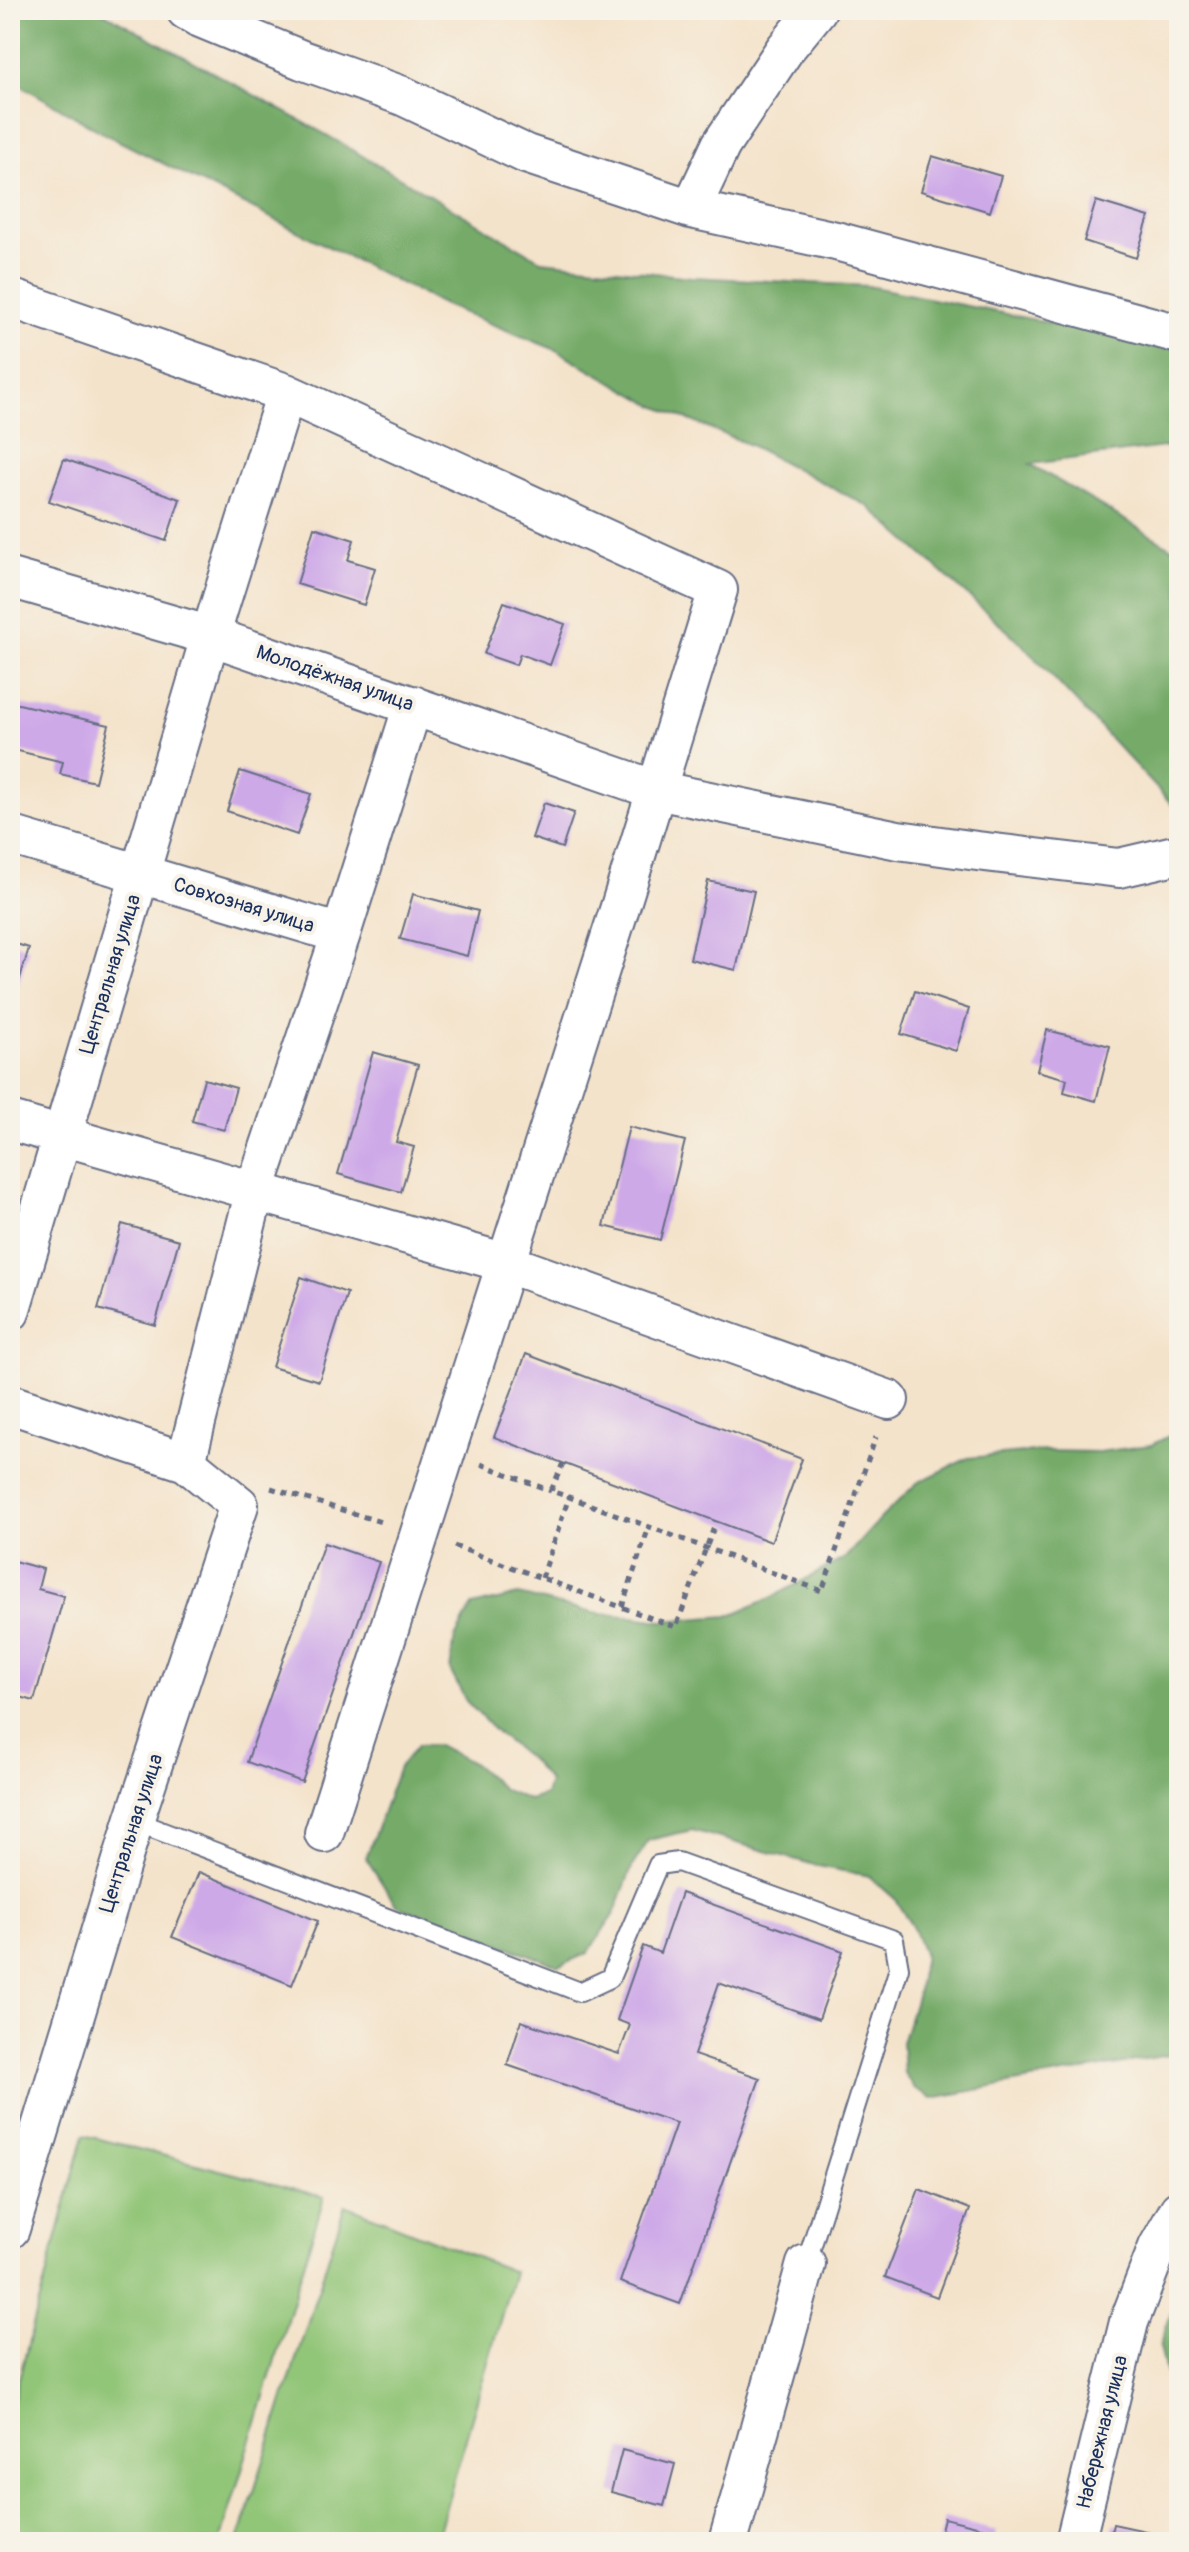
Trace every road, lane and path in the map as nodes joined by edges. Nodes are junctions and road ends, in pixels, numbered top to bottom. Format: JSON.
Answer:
{"nodes":[{"id":1,"x":186,"y":10,"type":"edge"},
{"id":2,"x":817,"y":10,"type":"edge"},
{"id":3,"x":691,"y":209,"type":"junction"},
{"id":4,"x":10,"y":298,"type":"edge"},
{"id":5,"x":1179,"y":334,"type":"edge"},
{"id":6,"x":286,"y":393,"type":"junction"},
{"id":7,"x":10,"y":578,"type":"edge"},
{"id":8,"x":211,"y":636,"type":"junction"},
{"id":9,"x":413,"y":705,"type":"junction"},
{"id":10,"x":656,"y":790,"type":"junction"},
{"id":11,"x":10,"y":835,"type":"edge"},
{"id":12,"x":1179,"y":854,"type":"edge"},
{"id":13,"x":140,"y":873,"type":"junction"},
{"id":14,"x":341,"y":934,"type":"junction"},
{"id":15,"x":10,"y":1121,"type":"edge"},
{"id":16,"x":62,"y":1135,"type":"junction"},
{"id":17,"x":255,"y":1190,"type":"junction"},
{"id":18,"x":506,"y":1263,"type":"junction"},
{"id":19,"x":10,"y":1312,"type":"edge"},
{"id":20,"x":889,"y":1400,"type":"joint"},
{"id":21,"x":10,"y":1404,"type":"edge"},
{"id":22,"x":446,"y":1450,"type":"junction"},
{"id":23,"x":186,"y":1462,"type":"junction"},
{"id":24,"x":563,"y":1463,"type":"dead end"},
{"id":25,"x":259,"y":1484,"type":"dead end"},
{"id":26,"x":551,"y":1491,"type":"junction"},
{"id":27,"x":569,"y":1497,"type":"junction"},
{"id":28,"x":716,"y":1522,"type":"dead end"},
{"id":29,"x":649,"y":1527,"type":"junction"},
{"id":30,"x":419,"y":1534,"type":"junction"},
{"id":31,"x":706,"y":1547,"type":"junction"},
{"id":32,"x":542,"y":1578,"type":"junction"},
{"id":33,"x":622,"y":1607,"type":"junction"},
{"id":34,"x":134,"y":1821,"type":"junction"},
{"id":35,"x":324,"y":1833,"type":"dead end"},
{"id":36,"x":1179,"y":2210,"type":"edge"},
{"id":37,"x":10,"y":2229,"type":"edge"},
{"id":38,"x":806,"y":2264,"type":"joint"},
{"id":39,"x":728,"y":2542,"type":"edge"},
{"id":40,"x":1075,"y":2542,"type":"edge"}],
"edges":[{"from":1,"to":3,"type":"street"},
{"from":2,"to":3,"type":"street"},
{"from":3,"to":5,"type":"street"},
{"from":4,"to":6,"type":"street"},
{"from":6,"to":8,"type":"street","name":"Центральная улица"},
{"from":6,"to":10,"type":"street"},
{"from":7,"to":8,"type":"street","name":"Молодёжная улица"},
{"from":8,"to":9,"type":"street","name":"Молодёжная улица"},
{"from":8,"to":13,"type":"street","name":"Центральная улица"},
{"from":9,"to":10,"type":"street","name":"Молодёжная улица"},
{"from":9,"to":14,"type":"street"},
{"from":10,"to":12,"type":"street","name":"Молодёжная улица"},
{"from":10,"to":18,"type":"street"},
{"from":11,"to":13,"type":"street","name":"Совхозная улица"},
{"from":13,"to":14,"type":"street","name":"Совхозная улица"},
{"from":13,"to":16,"type":"street","name":"Центральная улица"},
{"from":14,"to":17,"type":"street"},
{"from":15,"to":16,"type":"street"},
{"from":16,"to":17,"type":"street"},
{"from":16,"to":19,"type":"street","name":"Центральная улица"},
{"from":17,"to":18,"type":"street"},
{"from":17,"to":23,"type":"street"},
{"from":18,"to":20,"type":"street"},
{"from":18,"to":22,"type":"street"},
{"from":20,"to":31,"type":"path"},
{"from":21,"to":23,"type":"street"},
{"from":22,"to":26,"type":"path"},
{"from":22,"to":30,"type":"street"},
{"from":23,"to":34,"type":"street","name":"Центральная улица"},
{"from":24,"to":26,"type":"path"},
{"from":25,"to":30,"type":"path"},
{"from":26,"to":27,"type":"path"},
{"from":27,"to":29,"type":"path"},
{"from":27,"to":32,"type":"path"},
{"from":28,"to":31,"type":"path"},
{"from":29,"to":31,"type":"path"},
{"from":29,"to":33,"type":"path"},
{"from":30,"to":32,"type":"path"},
{"from":30,"to":35,"type":"street"},
{"from":31,"to":33,"type":"path"},
{"from":32,"to":33,"type":"path"},
{"from":34,"to":37,"type":"street","name":"Центральная улица"},
{"from":34,"to":38,"type":"lane"},
{"from":36,"to":40,"type":"street","name":"Набережная улица"},
{"from":38,"to":39,"type":"street"}]}
